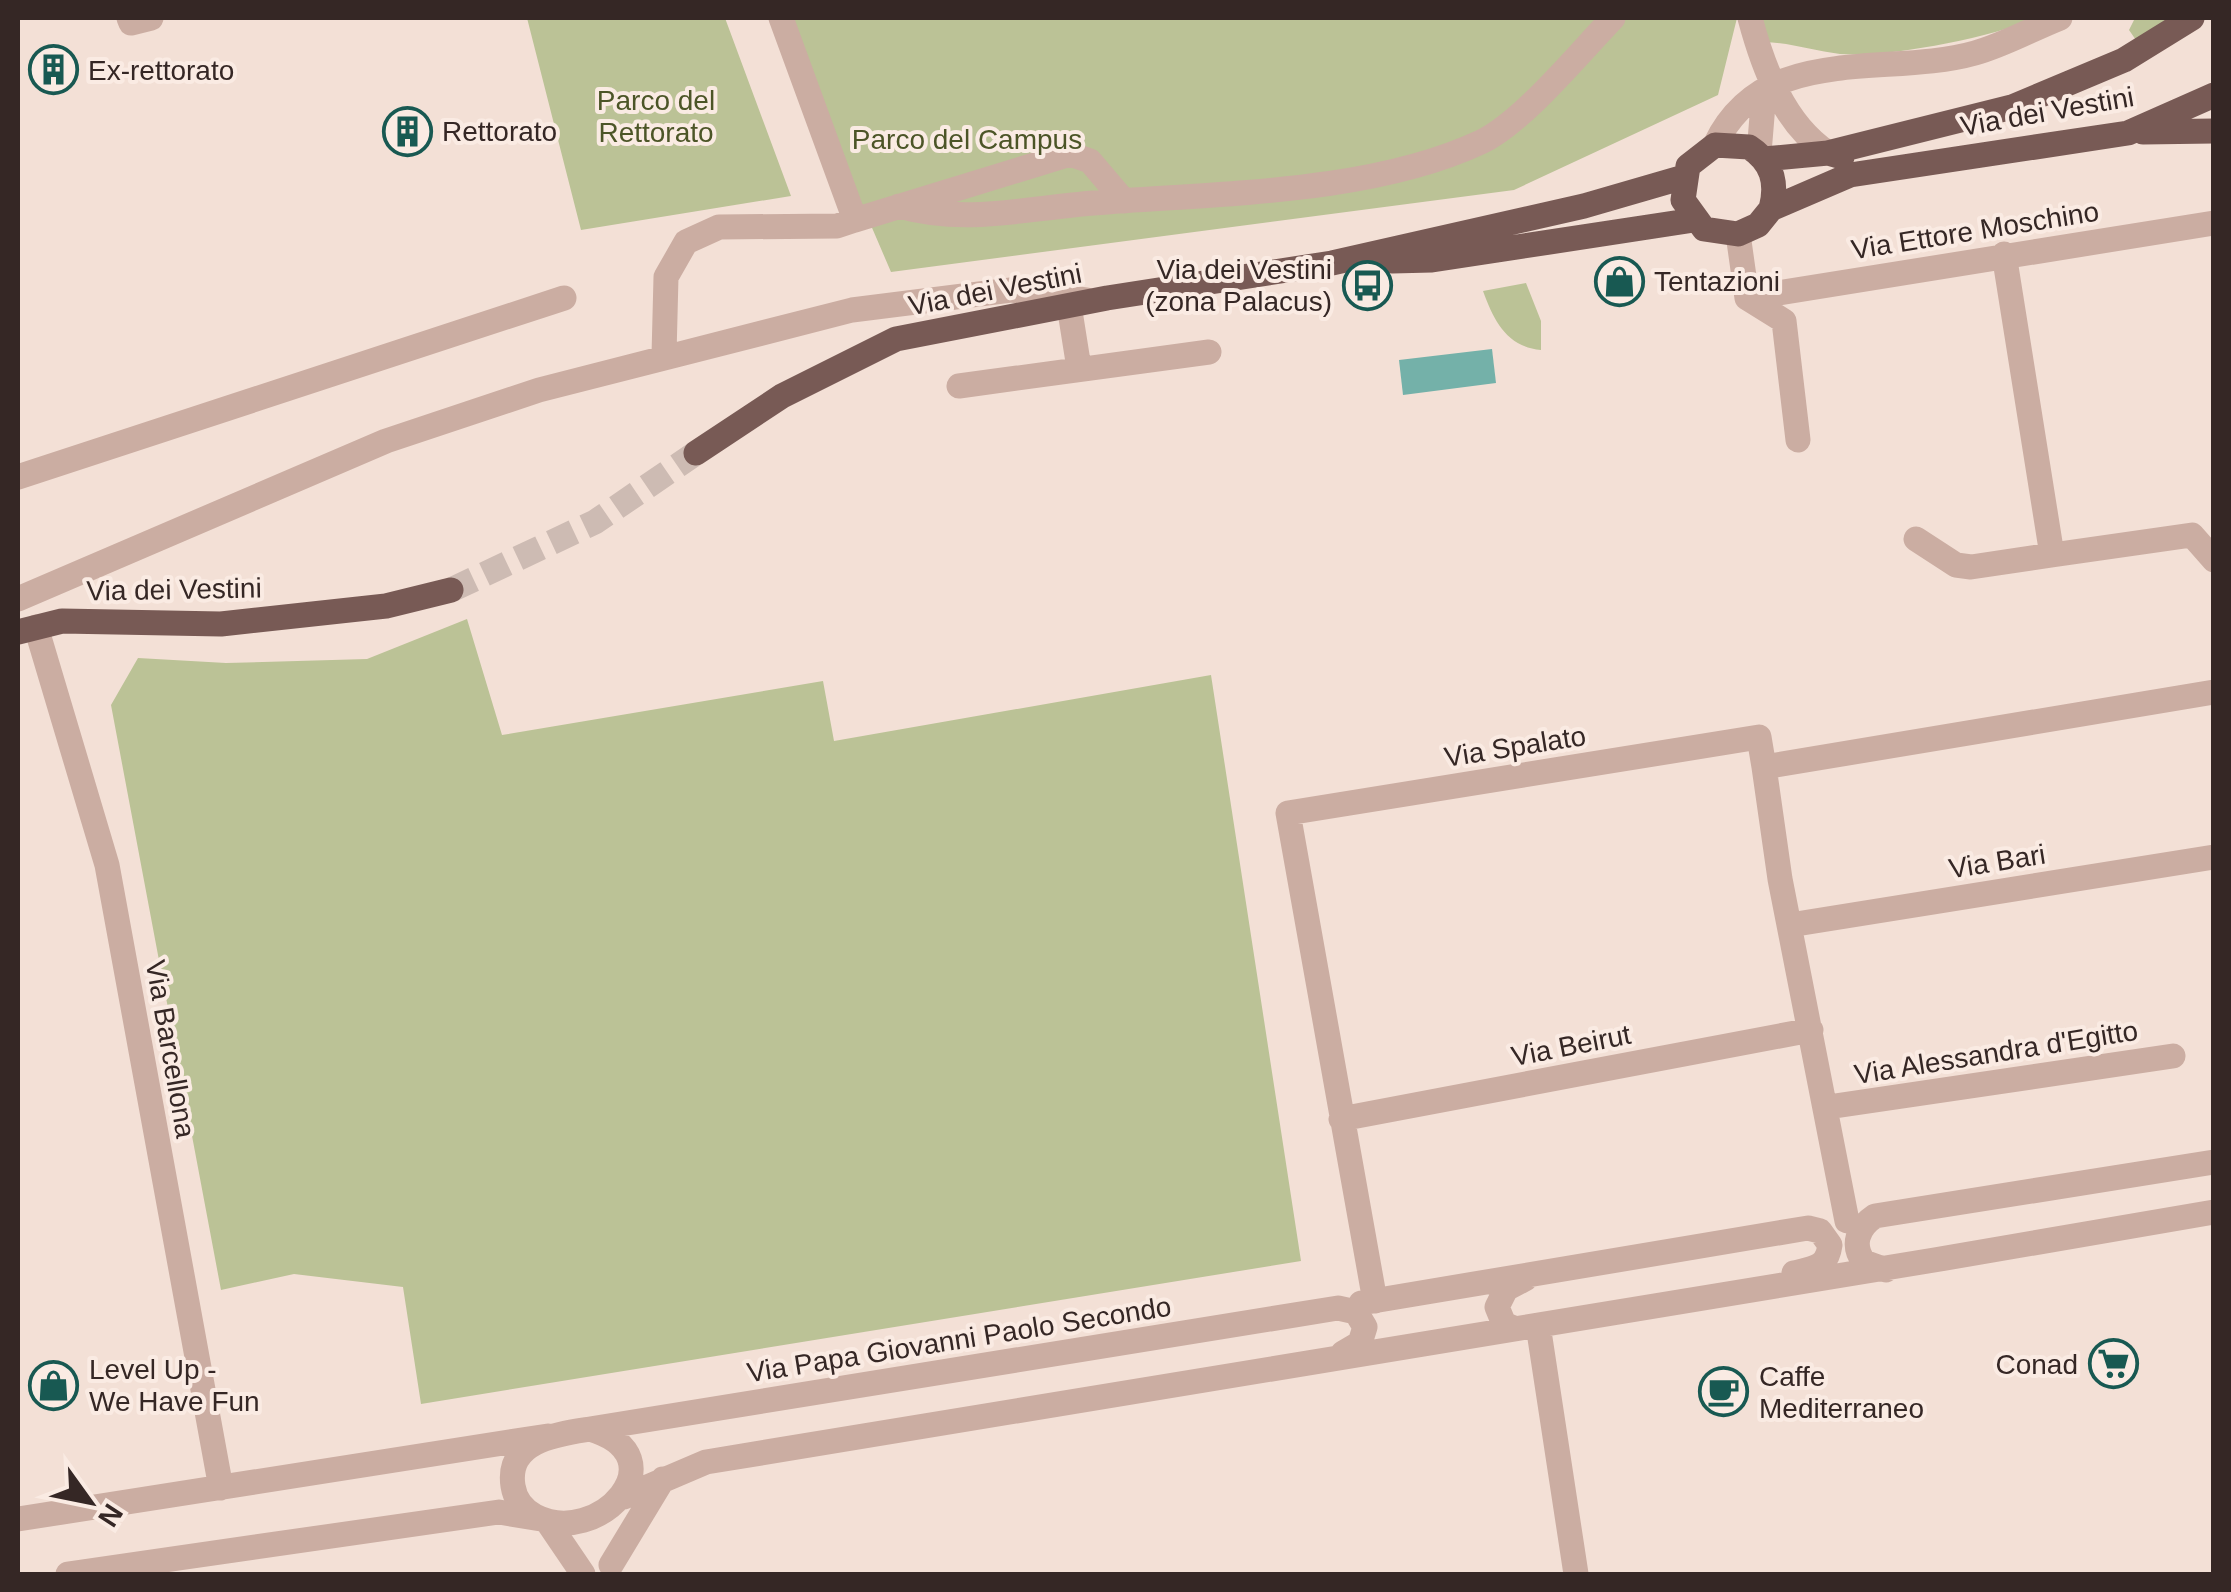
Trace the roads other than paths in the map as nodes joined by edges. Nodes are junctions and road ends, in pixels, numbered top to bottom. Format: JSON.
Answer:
{"nodes":[{"id":1,"x":129,"y":18,"type":"edge"},
{"id":2,"x":151,"y":18,"type":"edge"},
{"id":3,"x":781,"y":18,"type":"edge"},
{"id":4,"x":1614,"y":18,"type":"edge"},
{"id":5,"x":1750,"y":18,"type":"edge"},
{"id":6,"x":2060,"y":18,"type":"edge"},
{"id":7,"x":2192,"y":18,"type":"edge"},
{"id":8,"x":1770,"y":89,"type":"junction"},
{"id":9,"x":2214,"y":95,"type":"edge"},
{"id":10,"x":2214,"y":131,"type":"edge"},
{"id":11,"x":2128,"y":133,"type":"junction"},
{"id":12,"x":1715,"y":145,"type":"junction"},
{"id":13,"x":1828,"y":153,"type":"junction"},
{"id":14,"x":1761,"y":156,"type":"junction"},
{"id":15,"x":1885,"y":168,"type":"junction"},
{"id":16,"x":1684,"y":176,"type":"junction"},
{"id":17,"x":1124,"y":201,"type":"junction"},
{"id":18,"x":899,"y":206,"type":"junction"},
{"id":19,"x":1770,"y":209,"type":"junction"},
{"id":20,"x":855,"y":220,"type":"junction"},
{"id":21,"x":1694,"y":220,"type":"junction"},
{"id":22,"x":2214,"y":223,"type":"edge"},
{"id":23,"x":1738,"y":234,"type":"junction"},
{"id":24,"x":2004,"y":254,"type":"junction"},
{"id":25,"x":1332,"y":263,"type":"junction"},
{"id":26,"x":564,"y":298,"type":"dead end"},
{"id":27,"x":1747,"y":298,"type":"junction"},
{"id":28,"x":1080,"y":303,"type":"junction"},
{"id":29,"x":1209,"y":352,"type":"dead end"},
{"id":30,"x":664,"y":356,"type":"junction"},
{"id":31,"x":1079,"y":368,"type":"junction"},
{"id":32,"x":959,"y":386,"type":"dead end"},
{"id":33,"x":1798,"y":440,"type":"dead end"},
{"id":34,"x":696,"y":453,"type":"tunnel mouth"},
{"id":35,"x":18,"y":477,"type":"edge"},
{"id":36,"x":2203,"y":534,"type":"edge"},
{"id":37,"x":1916,"y":539,"type":"dead end"},
{"id":38,"x":2052,"y":555,"type":"junction"},
{"id":39,"x":2214,"y":560,"type":"edge"},
{"id":40,"x":451,"y":590,"type":"tunnel mouth"},
{"id":41,"x":18,"y":599,"type":"edge"},
{"id":42,"x":27,"y":629,"type":"edge"},
{"id":43,"x":2214,"y":692,"type":"edge"},
{"id":44,"x":1764,"y":767,"type":"junction"},
{"id":45,"x":2214,"y":856,"type":"edge"},
{"id":46,"x":1790,"y":925,"type":"junction"},
{"id":47,"x":1812,"y":1030,"type":"junction"},
{"id":48,"x":2173,"y":1056,"type":"dead end"},
{"id":49,"x":1828,"y":1107,"type":"junction"},
{"id":50,"x":1341,"y":1119,"type":"junction"},
{"id":51,"x":2214,"y":1162,"type":"edge"},
{"id":52,"x":2214,"y":1212,"type":"edge"},
{"id":53,"x":1876,"y":1216,"type":"junction"},
{"id":54,"x":1847,"y":1221,"type":"junction"},
{"id":55,"x":1808,"y":1228,"type":"junction"},
{"id":56,"x":1886,"y":1270,"type":"junction"},
{"id":57,"x":1539,"y":1274,"type":"junction"},
{"id":58,"x":1374,"y":1300,"type":"junction"},
{"id":59,"x":1688,"y":1304,"type":"junction"},
{"id":60,"x":1338,"y":1308,"type":"junction"},
{"id":61,"x":1526,"y":1326,"type":"junction"},
{"id":62,"x":1333,"y":1357,"type":"junction"},
{"id":63,"x":590,"y":1429,"type":"junction"},
{"id":64,"x":548,"y":1436,"type":"junction"},
{"id":65,"x":664,"y":1478,"type":"junction"},
{"id":66,"x":221,"y":1488,"type":"junction"},
{"id":67,"x":620,"y":1501,"type":"junction"},
{"id":68,"x":18,"y":1519,"type":"edge"},
{"id":69,"x":544,"y":1520,"type":"junction"},
{"id":70,"x":611,"y":1570,"type":"edge"},
{"id":71,"x":68,"y":1574,"type":"edge"},
{"id":72,"x":583,"y":1574,"type":"edge"},
{"id":73,"x":1576,"y":1574,"type":"edge"}],
"edges":[{"from":1,"to":2,"type":"street"},
{"from":3,"to":20,"type":"street"},
{"from":4,"to":17,"type":"street"},
{"from":5,"to":8,"type":"street"},
{"from":6,"to":8,"type":"street"},
{"from":7,"to":13,"type":"main road"},
{"from":8,"to":12,"type":"street"},
{"from":8,"to":13,"type":"street"},
{"from":8,"to":14,"type":"street"},
{"from":9,"to":11,"type":"main road","name":"Via dei Vestini"},
{"from":10,"to":11,"type":"main road"},
{"from":11,"to":15,"type":"main road","name":"Via dei Vestini"},
{"from":12,"to":14,"type":"main road","name":"Via dei Vestini"},
{"from":12,"to":16,"type":"main road","name":"Via dei Vestini"},
{"from":13,"to":14,"type":"main road","name":"Via dei Vestini"},
{"from":13,"to":15,"type":"main road","name":"Via dei Vestini"},
{"from":14,"to":19,"type":"main road"},
{"from":15,"to":19,"type":"main road","name":"Via dei Vestini"},
{"from":16,"to":21,"type":"main road"},
{"from":16,"to":25,"type":"main road","name":"Via dei Vestini"},
{"from":17,"to":18,"type":"street"},
{"from":17,"to":18,"type":"street"},
{"from":18,"to":20,"type":"street"},
{"from":19,"to":23,"type":"main road","name":"Via dei Vestini"},
{"from":20,"to":30,"type":"street"},
{"from":21,"to":23,"type":"main road","name":"Via dei Vestini"},
{"from":21,"to":25,"type":"main road","name":"Via dei Vestini"},
{"from":22,"to":24,"type":"street","name":"Via Ettore Moschino"},
{"from":23,"to":27,"type":"street"},
{"from":24,"to":27,"type":"street","name":"Via Ettore Moschino"},
{"from":24,"to":38,"type":"street"},
{"from":25,"to":28,"type":"main road","name":"Via dei Vestini"},
{"from":26,"to":35,"type":"street"},
{"from":27,"to":33,"type":"street"},
{"from":28,"to":30,"type":"street"},
{"from":28,"to":31,"type":"street"},
{"from":28,"to":34,"type":"main road","name":"Via dei Vestini"},
{"from":29,"to":31,"type":"street"},
{"from":30,"to":41,"type":"street"},
{"from":31,"to":32,"type":"street"},
{"from":36,"to":38,"type":"street"},
{"from":36,"to":39,"type":"street"},
{"from":37,"to":38,"type":"street"},
{"from":40,"to":42,"type":"main road","name":"Via dei Vestini"},
{"from":42,"to":66,"type":"street","name":"Via Barcellona"},
{"from":43,"to":44,"type":"street"},
{"from":44,"to":46,"type":"street","name":"Via Alessandra d'Egitto"},
{"from":44,"to":50,"type":"street","name":"Via Spalato"},
{"from":45,"to":46,"type":"street","name":"Via Bari"},
{"from":46,"to":47,"type":"street","name":"Via Alessandra d'Egitto"},
{"from":47,"to":49,"type":"street","name":"Via Alessandra d'Egitto"},
{"from":47,"to":50,"type":"street","name":"Via Beirut"},
{"from":48,"to":49,"type":"street","name":"Via Alessandra d'Egitto"},
{"from":49,"to":54,"type":"street","name":"Via Alessandra d'Egitto"},
{"from":50,"to":58,"type":"street","name":"Via Spalato"},
{"from":51,"to":53,"type":"street","name":"Via Papa Giovanni Paolo Secondo"},
{"from":52,"to":56,"type":"street"},
{"from":53,"to":54,"type":"street","name":"Via Papa Giovanni Paolo Secondo"},
{"from":53,"to":56,"type":"street"},
{"from":54,"to":55,"type":"street","name":"Via Papa Giovanni Paolo Secondo"},
{"from":55,"to":57,"type":"street","name":"Via Papa Giovanni Paolo Secondo"},
{"from":55,"to":59,"type":"street"},
{"from":56,"to":59,"type":"street"},
{"from":57,"to":58,"type":"street","name":"Via Papa Giovanni Paolo Secondo"},
{"from":57,"to":61,"type":"street","name":"Via Papa Giovanni Paolo Secondo"},
{"from":58,"to":60,"type":"street","name":"Via Papa Giovanni Paolo Secondo"},
{"from":59,"to":61,"type":"street"},
{"from":60,"to":62,"type":"street"},
{"from":60,"to":63,"type":"street","name":"Via Papa Giovanni Paolo Secondo"},
{"from":61,"to":62,"type":"street"},
{"from":61,"to":73,"type":"street"},
{"from":62,"to":65,"type":"street"},
{"from":63,"to":64,"type":"street","name":"Via Papa Giovanni Paolo Secondo"},
{"from":63,"to":67,"type":"street"},
{"from":64,"to":66,"type":"street","name":"Via Papa Giovanni Paolo Secondo"},
{"from":64,"to":69,"type":"street"},
{"from":65,"to":67,"type":"street"},
{"from":65,"to":70,"type":"street"},
{"from":66,"to":68,"type":"street","name":"Via Papa Giovanni Paolo Secondo"},
{"from":67,"to":69,"type":"street"},
{"from":67,"to":70,"type":"street"},
{"from":69,"to":71,"type":"street"},
{"from":69,"to":72,"type":"street"}]}
